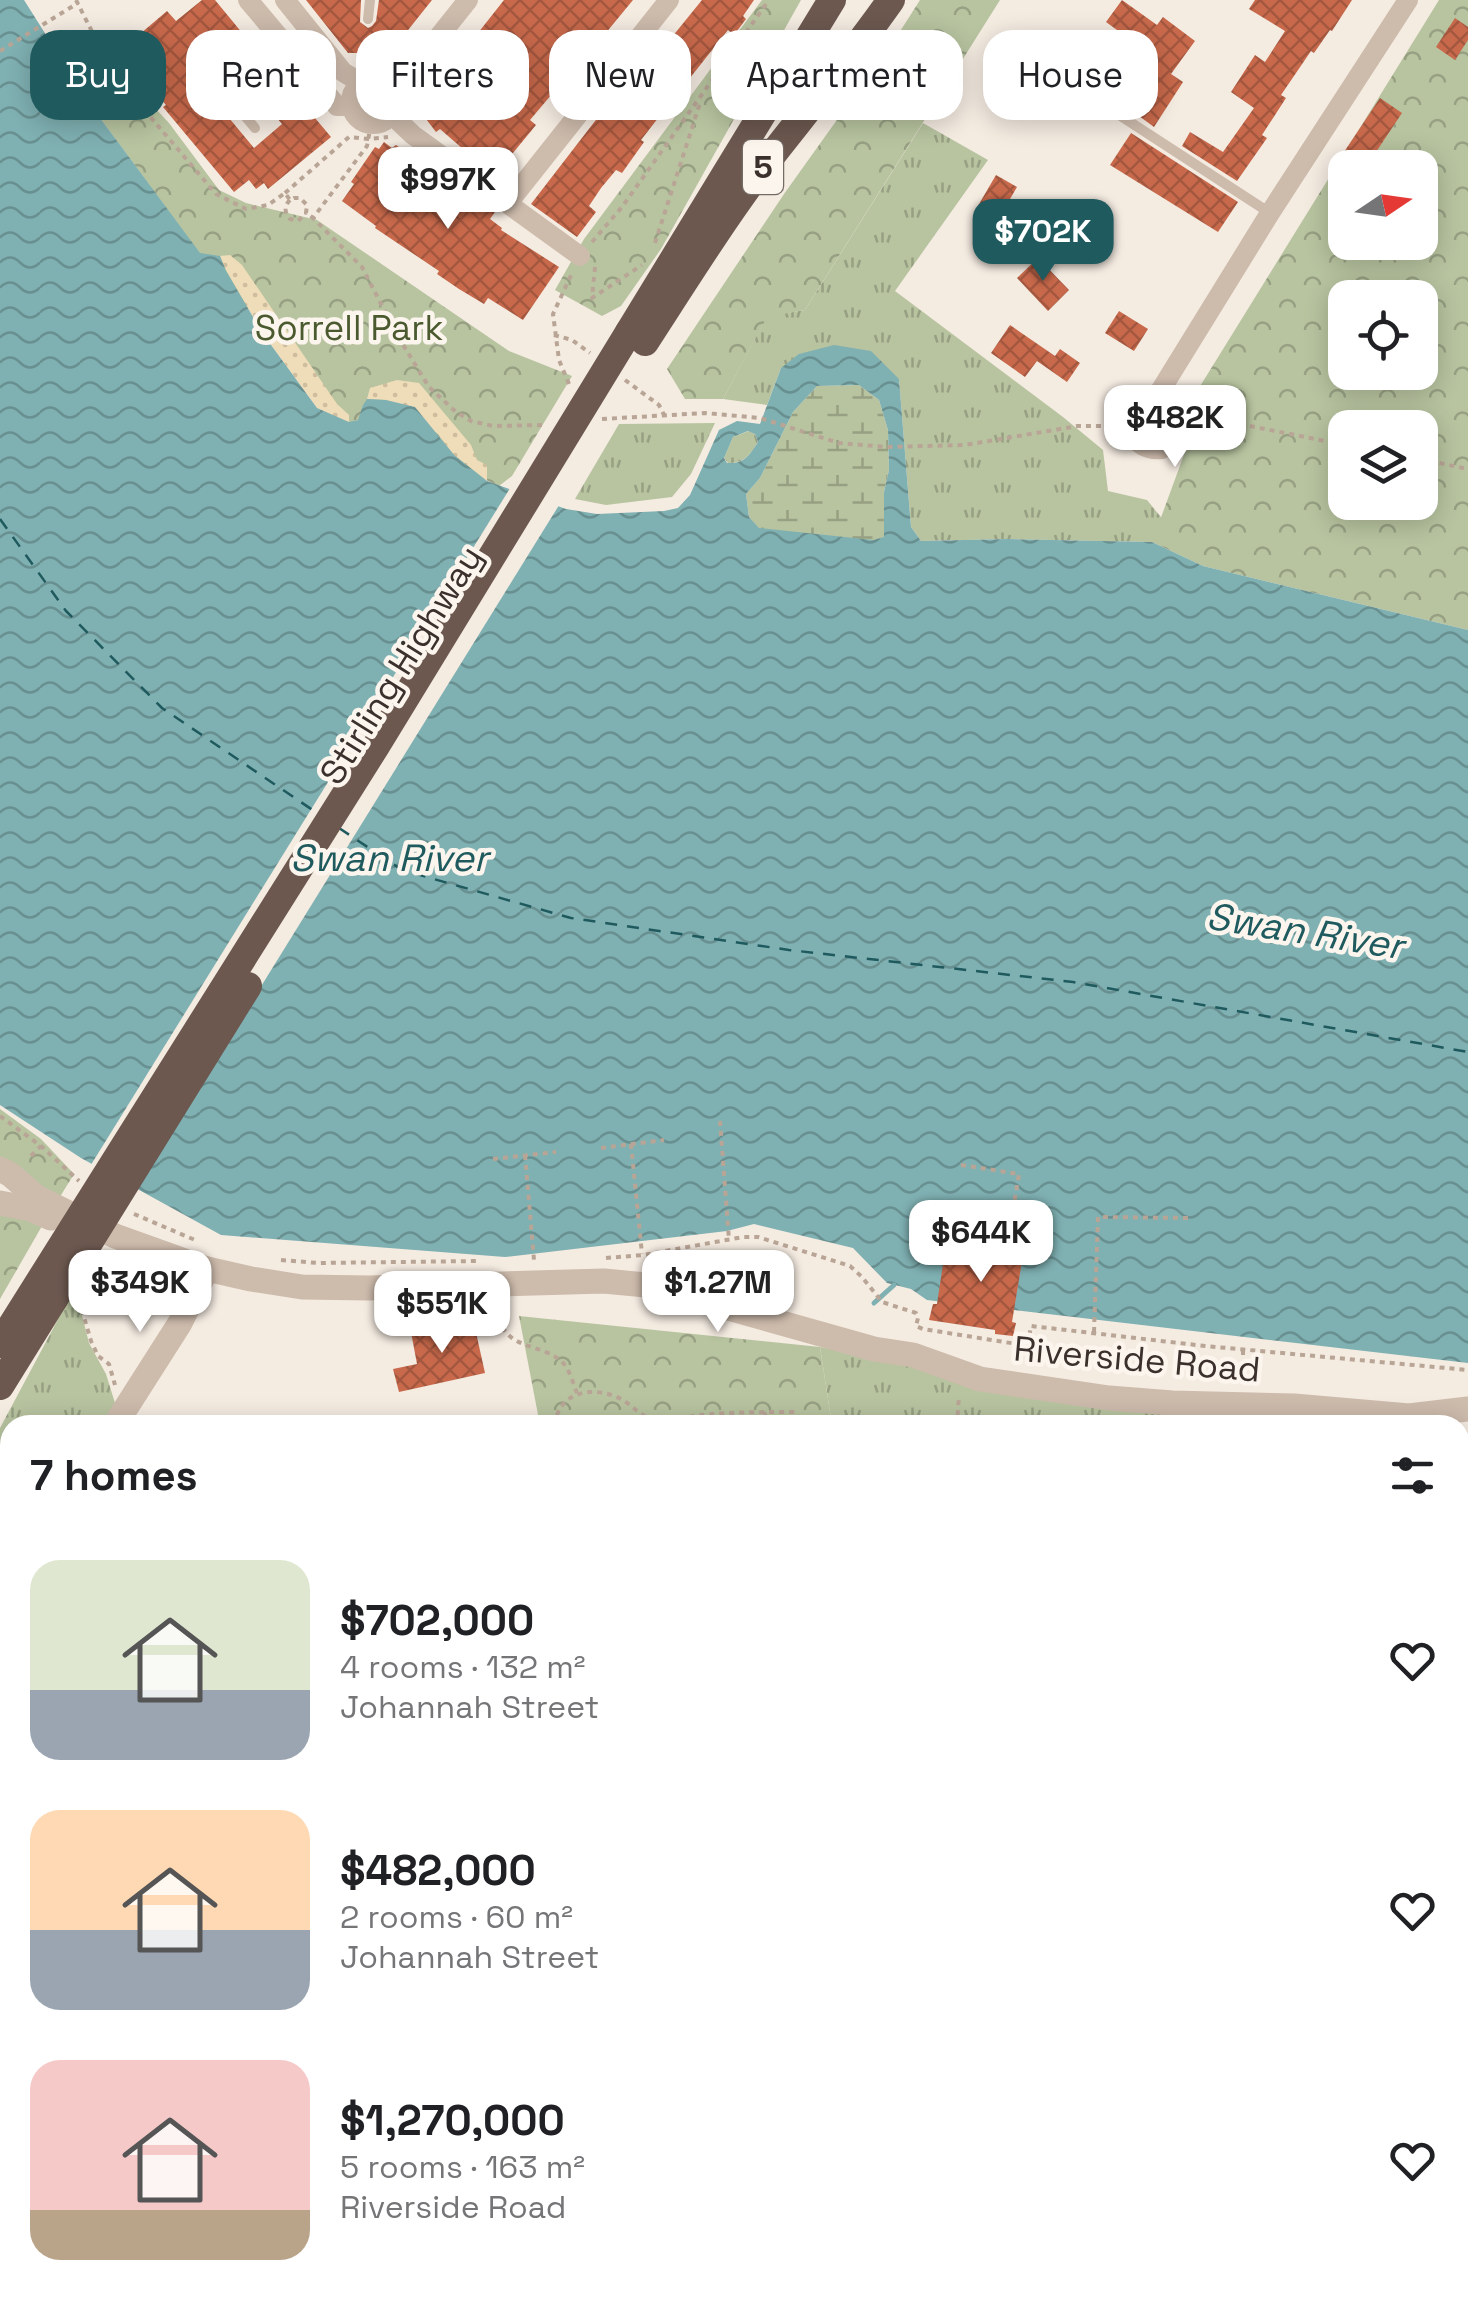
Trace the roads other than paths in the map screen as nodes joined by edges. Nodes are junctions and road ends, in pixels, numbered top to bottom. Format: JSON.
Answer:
{"nodes":[{"id":1,"x":248,"y":0,"type":"edge"},
{"id":2,"x":285,"y":0,"type":"edge"},
{"id":3,"x":370,"y":0,"type":"edge"},
{"id":4,"x":468,"y":0,"type":"edge"},
{"id":5,"x":670,"y":0,"type":"edge"},
{"id":6,"x":832,"y":0,"type":"edge"},
{"id":7,"x":891,"y":0,"type":"edge"},
{"id":8,"x":1408,"y":0,"type":"edge"},
{"id":9,"x":368,"y":19,"type":"dead end"},
{"id":10,"x":273,"y":30,"type":"edge"},
{"id":11,"x":444,"y":30,"type":"edge"},
{"id":12,"x":356,"y":80,"type":"edge"},
{"id":13,"x":356,"y":89,"type":"edge"},
{"id":14,"x":336,"y":105,"type":"edge"},
{"id":15,"x":351,"y":106,"type":"junction"},
{"id":16,"x":356,"y":116,"type":"edge"},
{"id":17,"x":248,"y":120,"type":"edge"},
{"id":18,"x":360,"y":120,"type":"edge"},
{"id":19,"x":384,"y":120,"type":"edge"},
{"id":20,"x":397,"y":120,"type":"edge"},
{"id":21,"x":1127,"y":120,"type":"edge"},
{"id":22,"x":255,"y":128,"type":"dead end"},
{"id":23,"x":508,"y":203,"type":"junction"},
{"id":24,"x":1270,"y":213,"type":"junction"},
{"id":25,"x":580,"y":256,"type":"road end"},
{"id":26,"x":637,"y":337,"type":"junction"},
{"id":27,"x":1162,"y":388,"type":"junction"},
{"id":28,"x":0,"y":1170,"type":"edge"},
{"id":29,"x":0,"y":1203,"type":"edge"},
{"id":30,"x":206,"y":1265,"type":"junction"},
{"id":31,"x":9,"y":1352,"type":"edge"},
{"id":32,"x":0,"y":1386,"type":"edge"},
{"id":33,"x":1468,"y":1410,"type":"edge"},
{"id":34,"x":121,"y":1415,"type":"edge"},
{"id":35,"x":1234,"y":1415,"type":"edge"},
{"id":36,"x":1398,"y":1415,"type":"edge"},
{"id":37,"x":1420,"y":1415,"type":"edge"}],
"edges":[{"from":1,"to":10,"type":"street"},
{"from":2,"to":12,"type":"street"},
{"from":3,"to":9,"type":"lane"},
{"from":4,"to":11,"type":"street"},
{"from":5,"to":23,"type":"street"},
{"from":6,"to":26,"type":"highway","name":"Stirling Highway","number":"5"},
{"from":7,"to":26,"type":"highway","name":"Stirling Highway","number":"5"},
{"from":8,"to":24,"type":"street"},
{"from":13,"to":15,"type":"street"},
{"from":14,"to":15,"type":"street"},
{"from":15,"to":16,"type":"street"},
{"from":17,"to":22,"type":"lane"},
{"from":18,"to":19,"type":"street"},
{"from":20,"to":23,"type":"street"},
{"from":21,"to":24,"type":"lane"},
{"from":23,"to":25,"type":"street"},
{"from":24,"to":27,"type":"street"},
{"from":26,"to":31,"type":"highway","name":"Stirling Highway","number":"5","bridge":true},
{"from":27,"to":27,"type":"street"},
{"from":28,"to":30,"type":"street","name":"Riverside Road"},
{"from":29,"to":30,"type":"street","name":"Riverside Road"},
{"from":30,"to":34,"type":"street"},
{"from":30,"to":35,"type":"street","name":"Riverside Road"},
{"from":30,"to":36,"type":"street","name":"Riverside Road"},
{"from":31,"to":32,"type":"highway","name":"Stirling Highway","number":"5"},
{"from":33,"to":37,"type":"street","name":"Riverside Road"}]}
